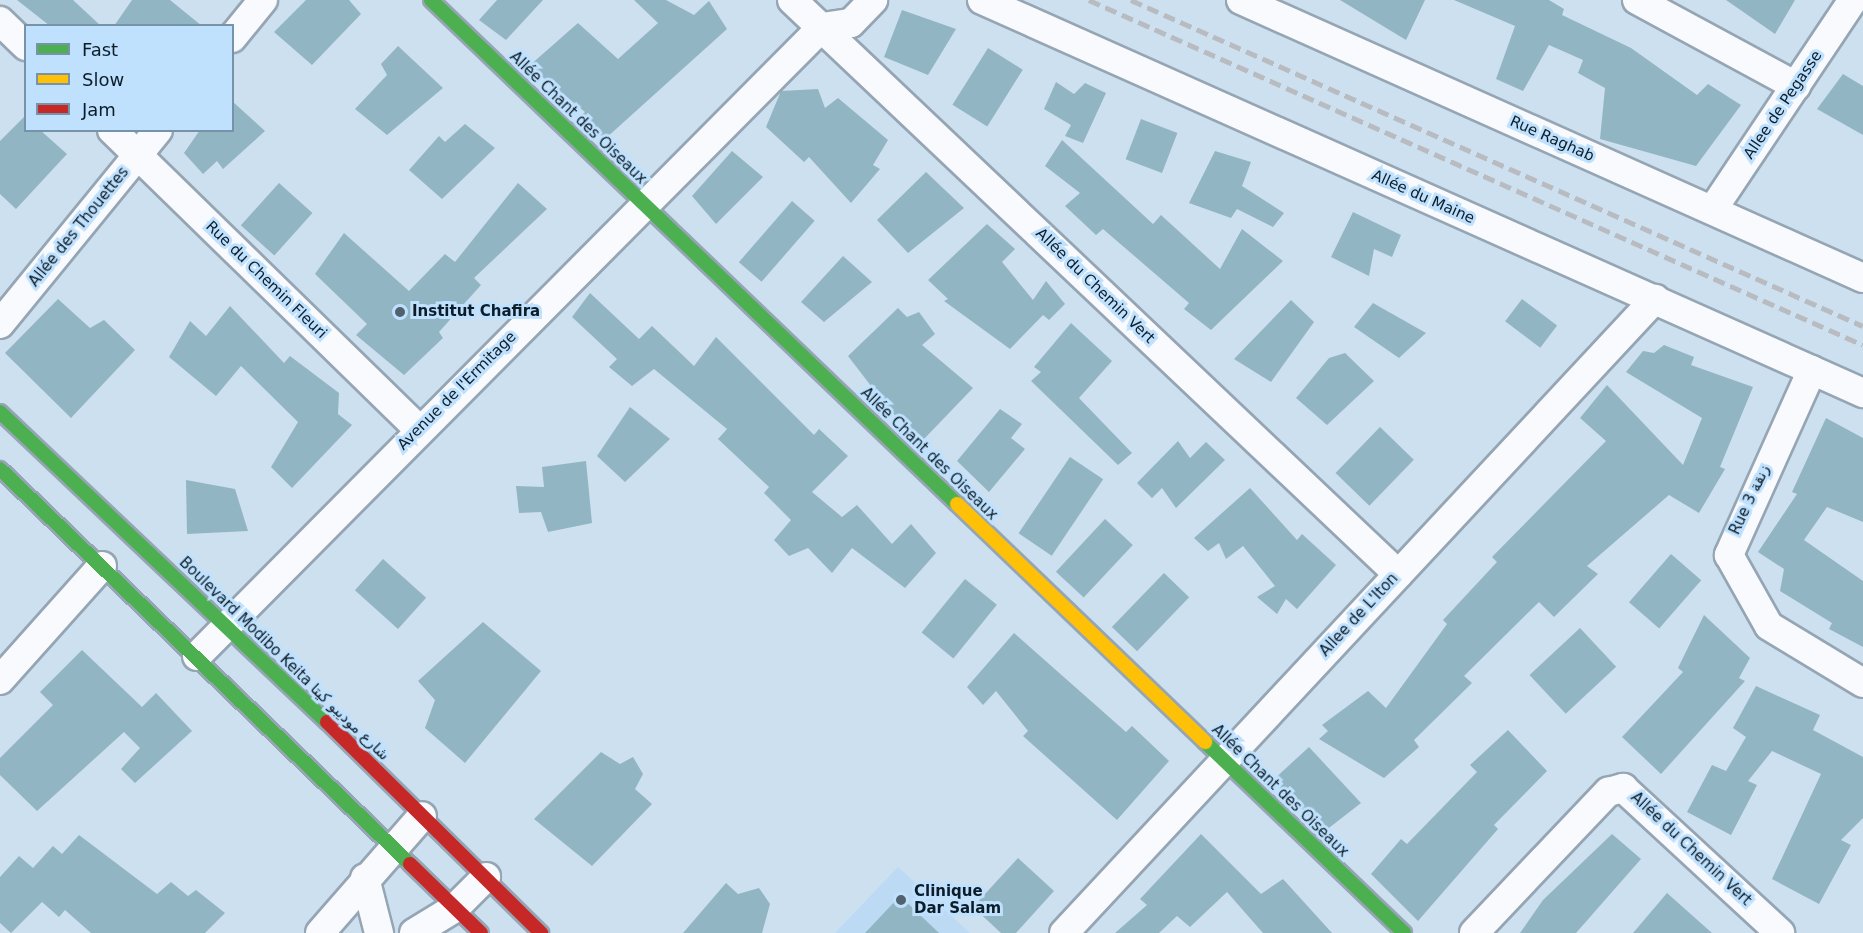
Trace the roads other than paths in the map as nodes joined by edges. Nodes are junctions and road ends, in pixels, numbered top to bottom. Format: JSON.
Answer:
{"nodes":[{"id":1,"x":263,"y":0,"type":"edge"},
{"id":2,"x":431,"y":0,"type":"edge"},
{"id":3,"x":792,"y":0,"type":"edge"},
{"id":4,"x":873,"y":0,"type":"edge"},
{"id":5,"x":982,"y":0,"type":"edge"},
{"id":6,"x":1240,"y":0,"type":"edge"},
{"id":7,"x":1637,"y":0,"type":"edge"},
{"id":8,"x":1853,"y":0,"type":"edge"},
{"id":9,"x":822,"y":14,"type":"edge"},
{"id":10,"x":0,"y":21,"type":"edge"},
{"id":11,"x":234,"y":36,"type":"edge"},
{"id":12,"x":24,"y":44,"type":"edge"},
{"id":13,"x":1796,"y":86,"type":"junction"},
{"id":14,"x":114,"y":132,"type":"edge"},
{"id":15,"x":156,"y":132,"type":"edge"},
{"id":16,"x":138,"y":156,"type":"junction"},
{"id":17,"x":642,"y":202,"type":"junction"},
{"id":18,"x":1713,"y":209,"type":"junction"},
{"id":19,"x":1863,"y":278,"type":"edge"},
{"id":20,"x":1655,"y":299,"type":"junction"},
{"id":21,"x":0,"y":324,"type":"edge"},
{"id":22,"x":1812,"y":370,"type":"junction"},
{"id":23,"x":1863,"y":393,"type":"edge"},
{"id":24,"x":0,"y":412,"type":"edge"},
{"id":25,"x":420,"y":429,"type":"junction"},
{"id":26,"x":0,"y":469,"type":"edge"},
{"id":27,"x":102,"y":566,"type":"junction"},
{"id":28,"x":1398,"y":574,"type":"junction"},
{"id":29,"x":226,"y":625,"type":"junction"},
{"id":30,"x":197,"y":656,"type":"junction"},
{"id":31,"x":0,"y":680,"type":"edge"},
{"id":32,"x":1863,"y":683,"type":"edge"},
{"id":33,"x":1224,"y":760,"type":"junction"},
{"id":34,"x":422,"y":816,"type":"junction"},
{"id":35,"x":393,"y":847,"type":"junction"},
{"id":36,"x":486,"y":877,"type":"junction"},
{"id":37,"x":364,"y":878,"type":"junction"},
{"id":38,"x":455,"y":908,"type":"junction"},
{"id":39,"x":320,"y":933,"type":"edge"},
{"id":40,"x":380,"y":933,"type":"edge"},
{"id":41,"x":414,"y":933,"type":"edge"},
{"id":42,"x":481,"y":933,"type":"edge"},
{"id":43,"x":541,"y":933,"type":"edge"},
{"id":44,"x":1064,"y":933,"type":"edge"},
{"id":45,"x":1404,"y":933,"type":"edge"},
{"id":46,"x":1474,"y":933,"type":"edge"},
{"id":47,"x":1780,"y":933,"type":"edge"}],
"edges":[{"from":1,"to":11,"type":"street"},
{"from":2,"to":17,"type":"main road","name":"Allée Chant des Oiseaux"},
{"from":3,"to":9,"type":"street","name":"Allée du Chemin Vert"},
{"from":4,"to":9,"type":"street"},
{"from":5,"to":20,"type":"street","name":"Allée du Maine"},
{"from":6,"to":18,"type":"street","name":"Rue Raghab"},
{"from":7,"to":13,"type":"street"},
{"from":8,"to":13,"type":"street","name":"Allee de Pegasse"},
{"from":9,"to":17,"type":"street","name":"Avenue de l'Ermitage"},
{"from":9,"to":28,"type":"street","name":"Allée du Chemin Vert"},
{"from":10,"to":12,"type":"street"},
{"from":13,"to":18,"type":"street","name":"Allee de Pegasse"},
{"from":14,"to":16,"type":"street","name":"Rue du Chemin Fleuri"},
{"from":15,"to":16,"type":"street","name":"Allée des Thouettes"},
{"from":16,"to":21,"type":"street","name":"Allée des Thouettes"},
{"from":16,"to":25,"type":"street","name":"Rue du Chemin Fleuri"},
{"from":17,"to":25,"type":"street","name":"Avenue de l'Ermitage"},
{"from":17,"to":33,"type":"main road","name":"Allée Chant des Oiseaux"},
{"from":18,"to":19,"type":"street","name":"Rue Raghab"},
{"from":20,"to":22,"type":"street","name":"Allée du Maine"},
{"from":20,"to":28,"type":"street","name":"Allee de L'Iton"},
{"from":22,"to":23,"type":"street","name":"Allée du Maine"},
{"from":22,"to":32,"type":"street","name":"Rue 3 زنقة"},
{"from":24,"to":29,"type":"main road","name":"Boulevard Modibo Keita شارع موديبو كيتا"},
{"from":25,"to":29,"type":"street","name":"Avenue de l'Ermitage"},
{"from":26,"to":27,"type":"main road"},
{"from":27,"to":30,"type":"main road"},
{"from":27,"to":31,"type":"street"},
{"from":28,"to":33,"type":"street","name":"Allee de L'Iton"},
{"from":29,"to":30,"type":"street","name":"Avenue de l'Ermitage"},
{"from":29,"to":34,"type":"main road","name":"Boulevard Modibo Keita شارع موديبو كيتا"},
{"from":30,"to":35,"type":"main road"},
{"from":33,"to":44,"type":"street","name":"Allee de L'Iton"},
{"from":33,"to":45,"type":"main road","name":"Allée Chant des Oiseaux"},
{"from":34,"to":35,"type":"street"},
{"from":34,"to":36,"type":"main road","name":"Boulevard Modibo Keita شارع موديبو كيتا"},
{"from":35,"to":37,"type":"street"},
{"from":35,"to":38,"type":"main road"},
{"from":36,"to":38,"type":"street"},
{"from":36,"to":43,"type":"main road","name":"Boulevard Modibo Keita شارع موديبو كيتا"},
{"from":37,"to":39,"type":"street"},
{"from":37,"to":40,"type":"street"},
{"from":38,"to":41,"type":"street"},
{"from":38,"to":42,"type":"main road"},
{"from":46,"to":47,"type":"street","name":"Allée du Chemin Vert"}]}
